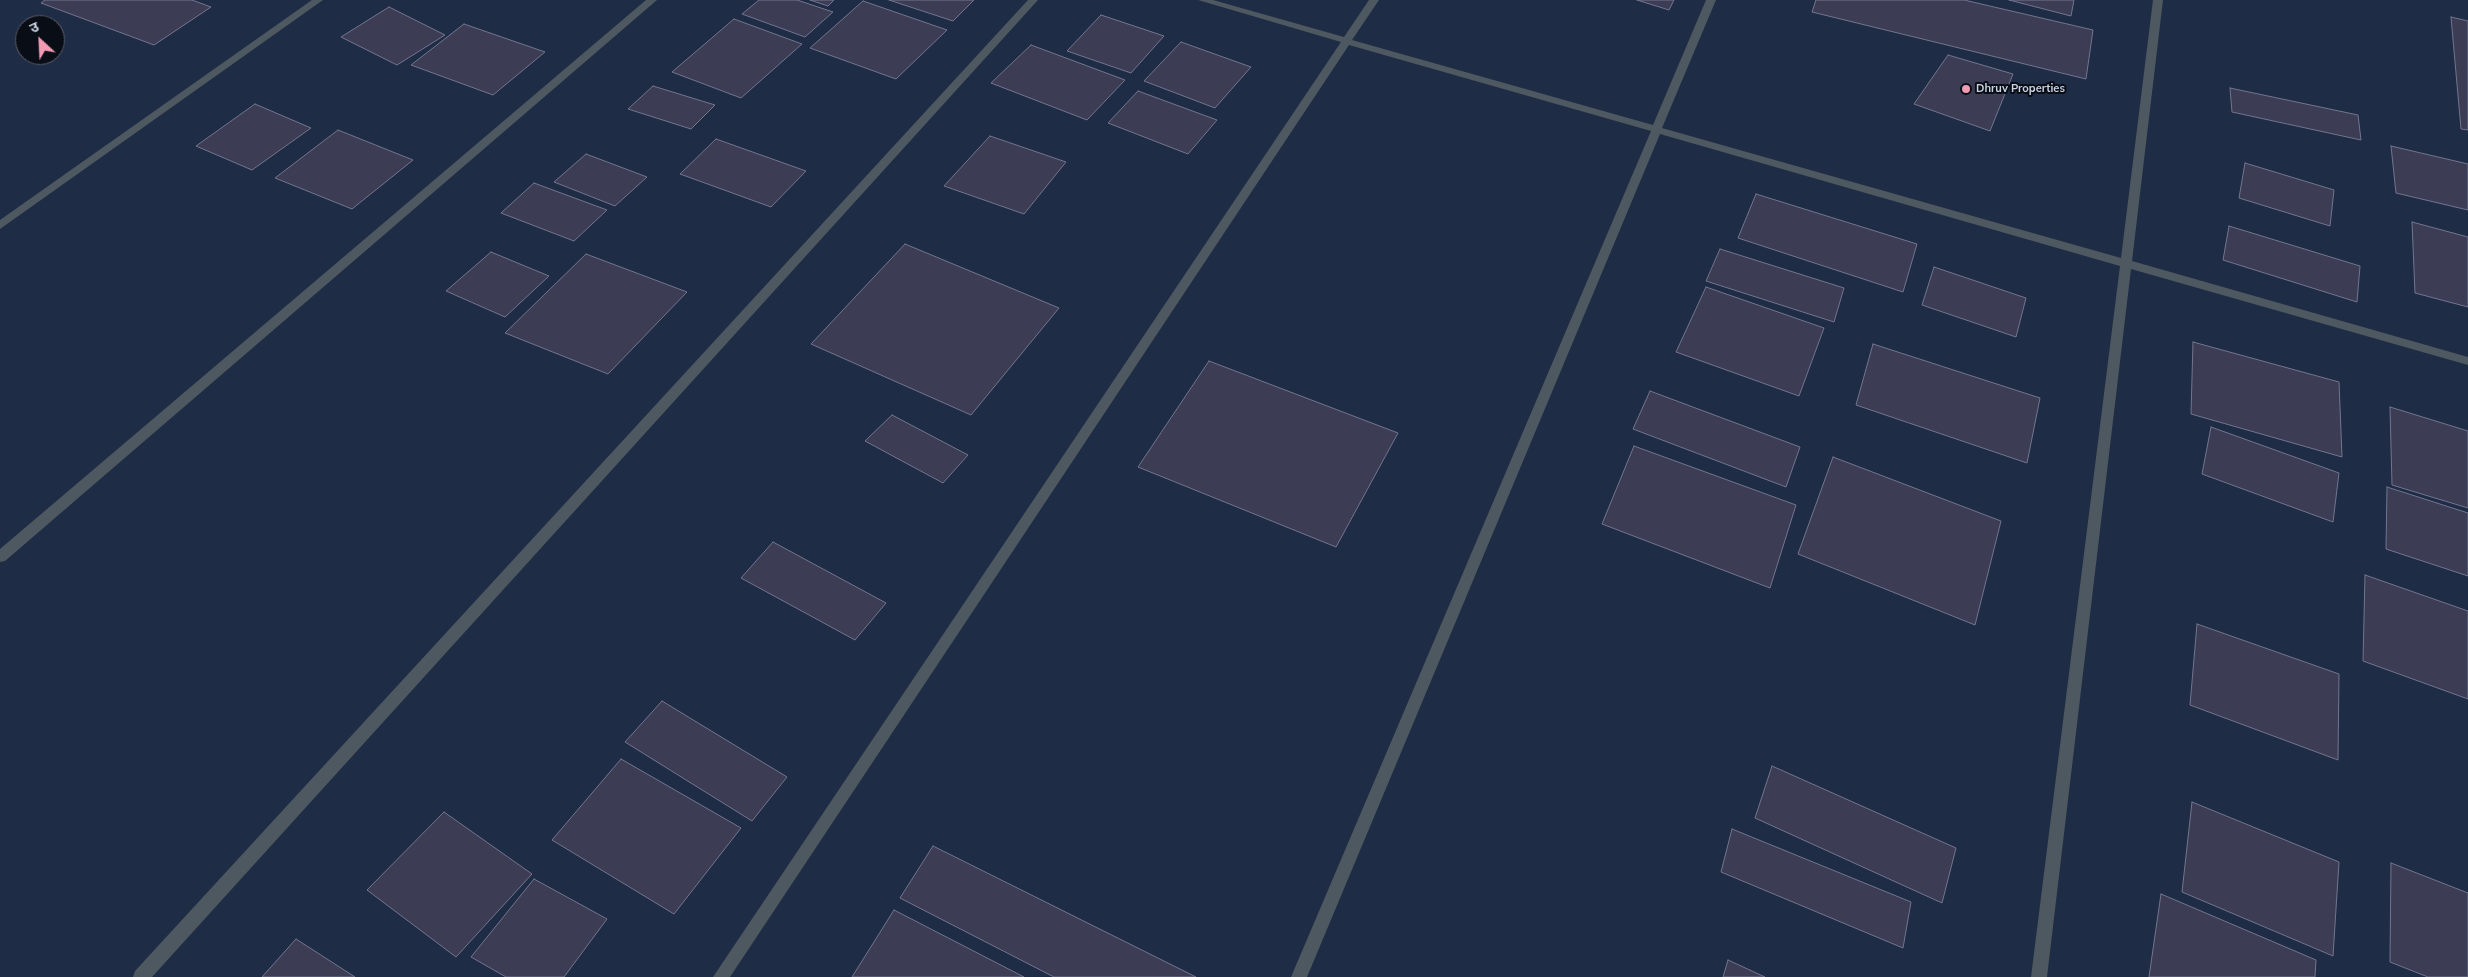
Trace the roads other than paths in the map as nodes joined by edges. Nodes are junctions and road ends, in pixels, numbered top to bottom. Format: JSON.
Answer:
{"nodes":[{"id":1,"x":318,"y":0,"type":"edge"},
{"id":2,"x":652,"y":0,"type":"edge"},
{"id":3,"x":1033,"y":0,"type":"edge"},
{"id":4,"x":1203,"y":0,"type":"edge"},
{"id":5,"x":1374,"y":0,"type":"edge"},
{"id":6,"x":1711,"y":0,"type":"edge"},
{"id":7,"x":2158,"y":0,"type":"edge"},
{"id":8,"x":1346,"y":41,"type":"junction"},
{"id":9,"x":1656,"y":130,"type":"junction"},
{"id":10,"x":0,"y":225,"type":"edge"},
{"id":11,"x":2126,"y":264,"type":"junction"},
{"id":12,"x":2468,"y":361,"type":"edge"},
{"id":13,"x":0,"y":556,"type":"edge"},
{"id":14,"x":141,"y":977,"type":"edge"},
{"id":15,"x":721,"y":977,"type":"edge"},
{"id":16,"x":1299,"y":977,"type":"edge"},
{"id":17,"x":2039,"y":977,"type":"edge"}],
"edges":[{"from":1,"to":10,"type":"street"},
{"from":2,"to":13,"type":"street"},
{"from":3,"to":14,"type":"street"},
{"from":4,"to":8,"type":"street"},
{"from":5,"to":8,"type":"street"},
{"from":6,"to":9,"type":"street"},
{"from":7,"to":11,"type":"street"},
{"from":8,"to":9,"type":"street"},
{"from":8,"to":15,"type":"street"},
{"from":9,"to":11,"type":"street"},
{"from":9,"to":16,"type":"street"},
{"from":11,"to":12,"type":"street"},
{"from":11,"to":17,"type":"street"}]}
